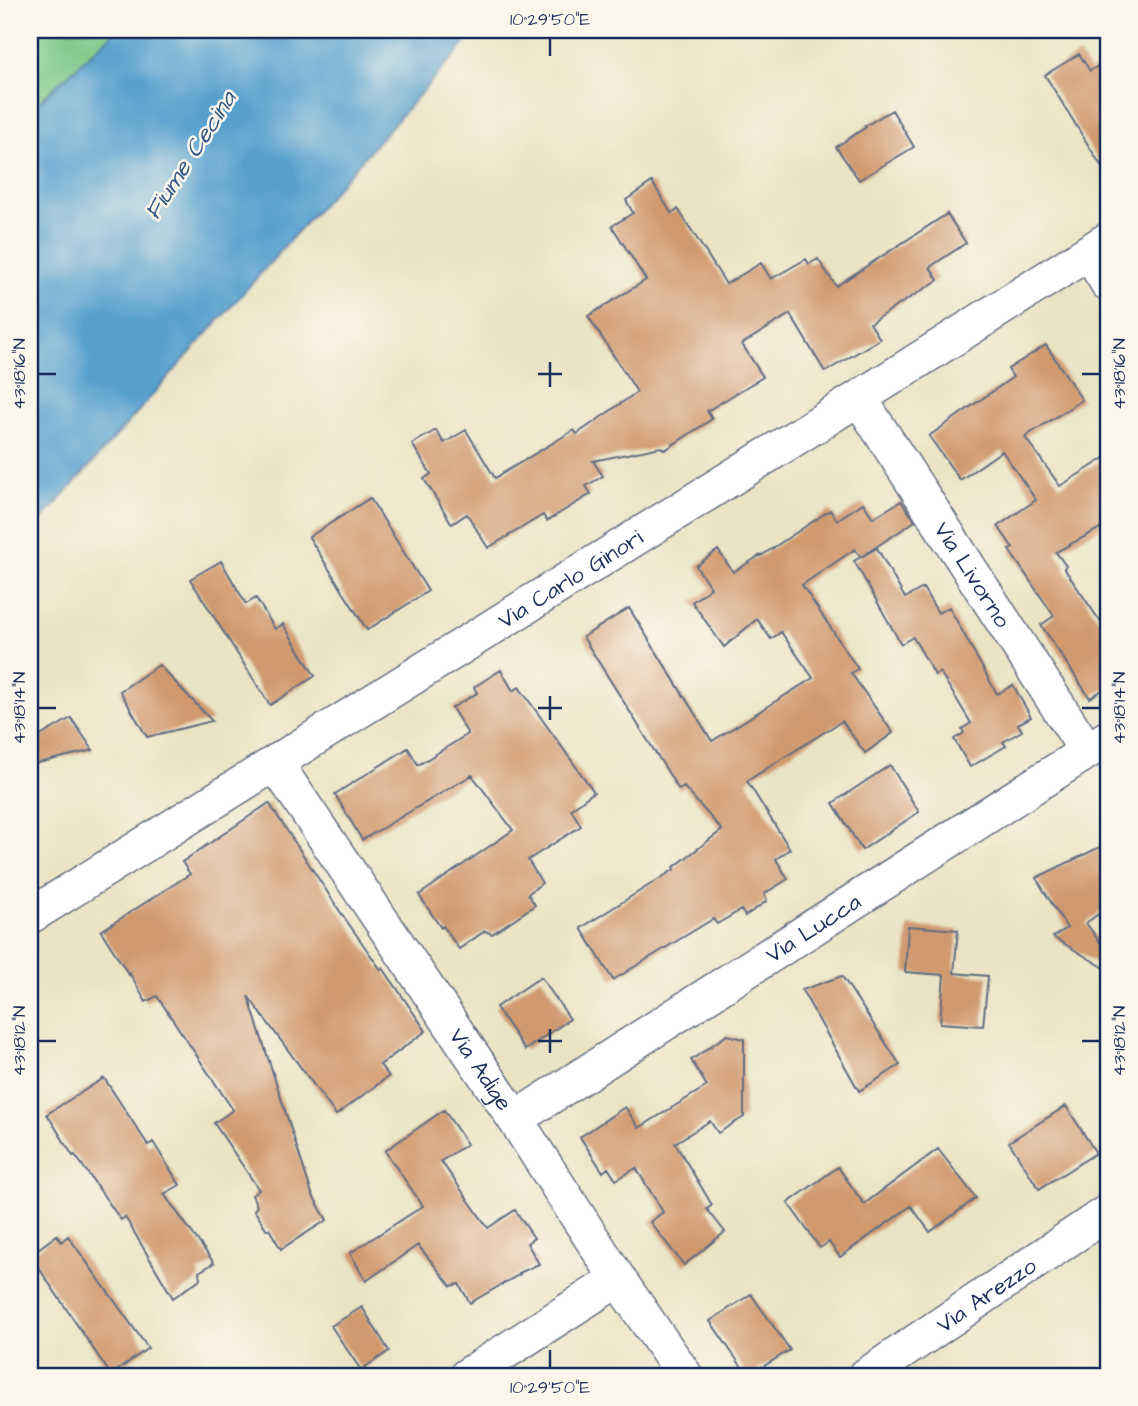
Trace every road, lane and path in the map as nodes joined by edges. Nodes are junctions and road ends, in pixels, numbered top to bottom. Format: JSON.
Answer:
{"nodes":[{"id":1,"x":1098,"y":246,"type":"edge"},
{"id":2,"x":1108,"y":283,"type":"edge"},
{"id":3,"x":859,"y":398,"type":"junction"},
{"id":4,"x":1098,"y":744,"type":"edge"},
{"id":5,"x":275,"y":764,"type":"junction"},
{"id":6,"x":30,"y":916,"type":"edge"},
{"id":7,"x":515,"y":1119,"type":"junction"},
{"id":8,"x":1108,"y":1212,"type":"edge"},
{"id":9,"x":618,"y":1279,"type":"junction"},
{"id":10,"x":467,"y":1376,"type":"edge"},
{"id":11,"x":685,"y":1376,"type":"edge"},
{"id":12,"x":866,"y":1376,"type":"edge"}],
"edges":[{"from":1,"to":2,"type":"street"},
{"from":1,"to":3,"type":"street","name":"Via Carlo Ginori"},
{"from":3,"to":4,"type":"street","name":"Via Livorno"},
{"from":3,"to":5,"type":"street","name":"Via Carlo Ginori"},
{"from":4,"to":7,"type":"street","name":"Via Lucca"},
{"from":5,"to":6,"type":"street","name":"Via Carlo Ginori"},
{"from":5,"to":7,"type":"street","name":"Via Adige"},
{"from":7,"to":9,"type":"street","name":"Via Adige"},
{"from":8,"to":12,"type":"street","name":"Via Arezzo"},
{"from":9,"to":10,"type":"street"},
{"from":9,"to":11,"type":"street","name":"Via Adige"}]}
